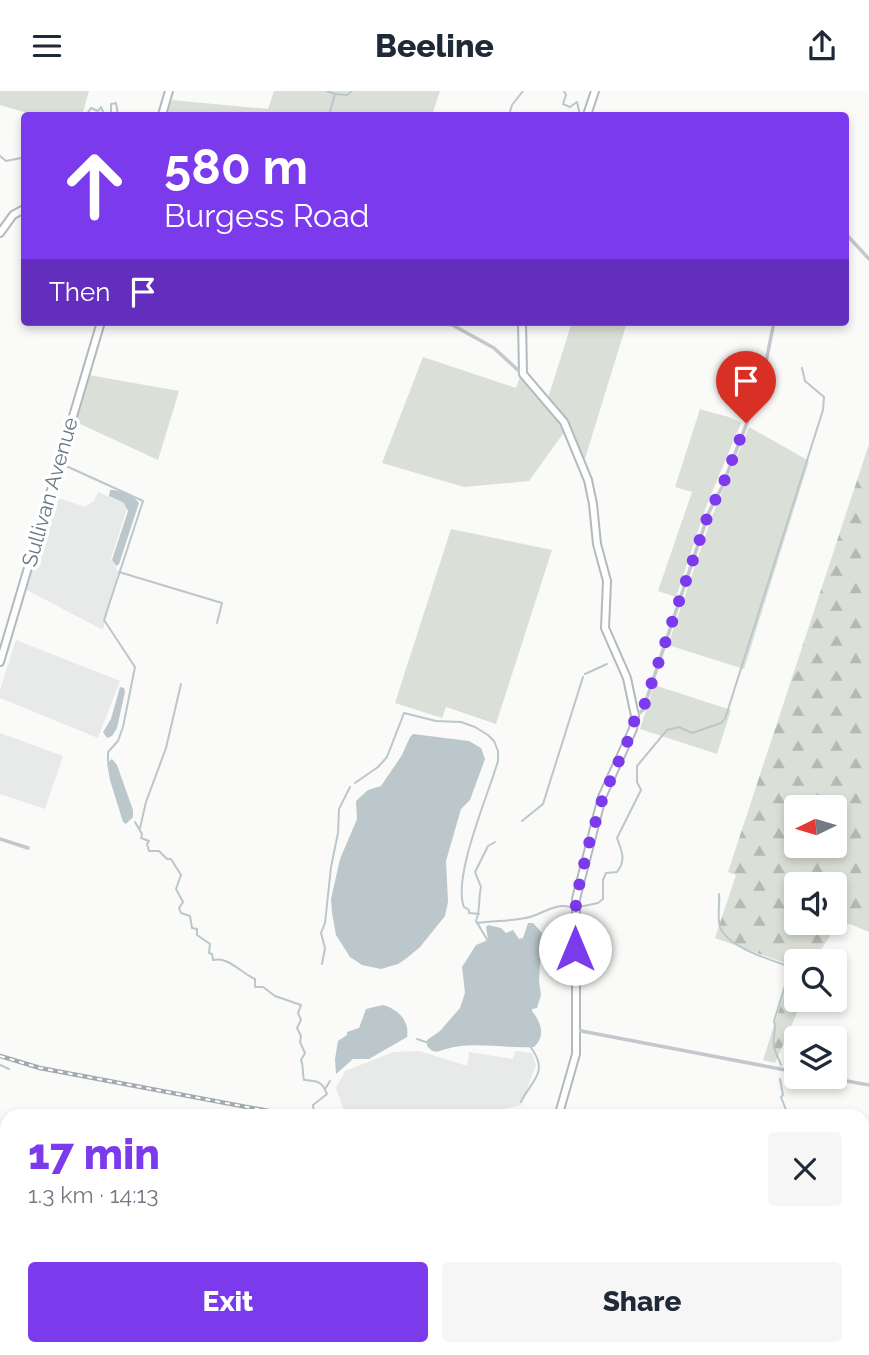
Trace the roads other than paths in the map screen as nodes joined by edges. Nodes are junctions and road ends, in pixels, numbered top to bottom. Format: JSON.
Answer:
{"nodes":[{"id":1,"x":169,"y":91,"type":"edge"},
{"id":2,"x":595,"y":91,"type":"edge"},
{"id":3,"x":163,"y":112,"type":"edge"},
{"id":4,"x":588,"y":112,"type":"edge"},
{"id":5,"x":21,"y":211,"type":"edge"},
{"id":6,"x":0,"y":233,"type":"edge"},
{"id":7,"x":849,"y":237,"type":"edge"},
{"id":8,"x":869,"y":259,"type":"edge"},
{"id":9,"x":100,"y":326,"type":"edge"},
{"id":10,"x":454,"y":326,"type":"edge"},
{"id":11,"x":522,"y":326,"type":"edge"},
{"id":12,"x":773,"y":326,"type":"edge"},
{"id":13,"x":523,"y":374,"type":"junction"},
{"id":14,"x":0,"y":662,"type":"edge"},
{"id":15,"x":635,"y":716,"type":"junction"},
{"id":16,"x":0,"y":839,"type":"edge"},
{"id":17,"x":29,"y":848,"type":"dead end"},
{"id":18,"x":576,"y":1030,"type":"junction"},
{"id":19,"x":784,"y":1070,"type":"edge"},
{"id":20,"x":847,"y":1081,"type":"edge"},
{"id":21,"x":869,"y":1085,"type":"edge"},
{"id":22,"x":560,"y":1109,"type":"edge"}],
"edges":[{"from":1,"to":3,"type":"street"},
{"from":2,"to":4,"type":"street"},
{"from":5,"to":6,"type":"street"},
{"from":7,"to":8,"type":"street"},
{"from":9,"to":14,"type":"street","name":"Sullivan Avenue"},
{"from":10,"to":13,"type":"street"},
{"from":11,"to":13,"type":"street"},
{"from":12,"to":15,"type":"street"},
{"from":13,"to":15,"type":"street"},
{"from":15,"to":18,"type":"street"},
{"from":16,"to":17,"type":"street"},
{"from":18,"to":19,"type":"street"},
{"from":18,"to":22,"type":"street"},
{"from":20,"to":21,"type":"street"}]}
